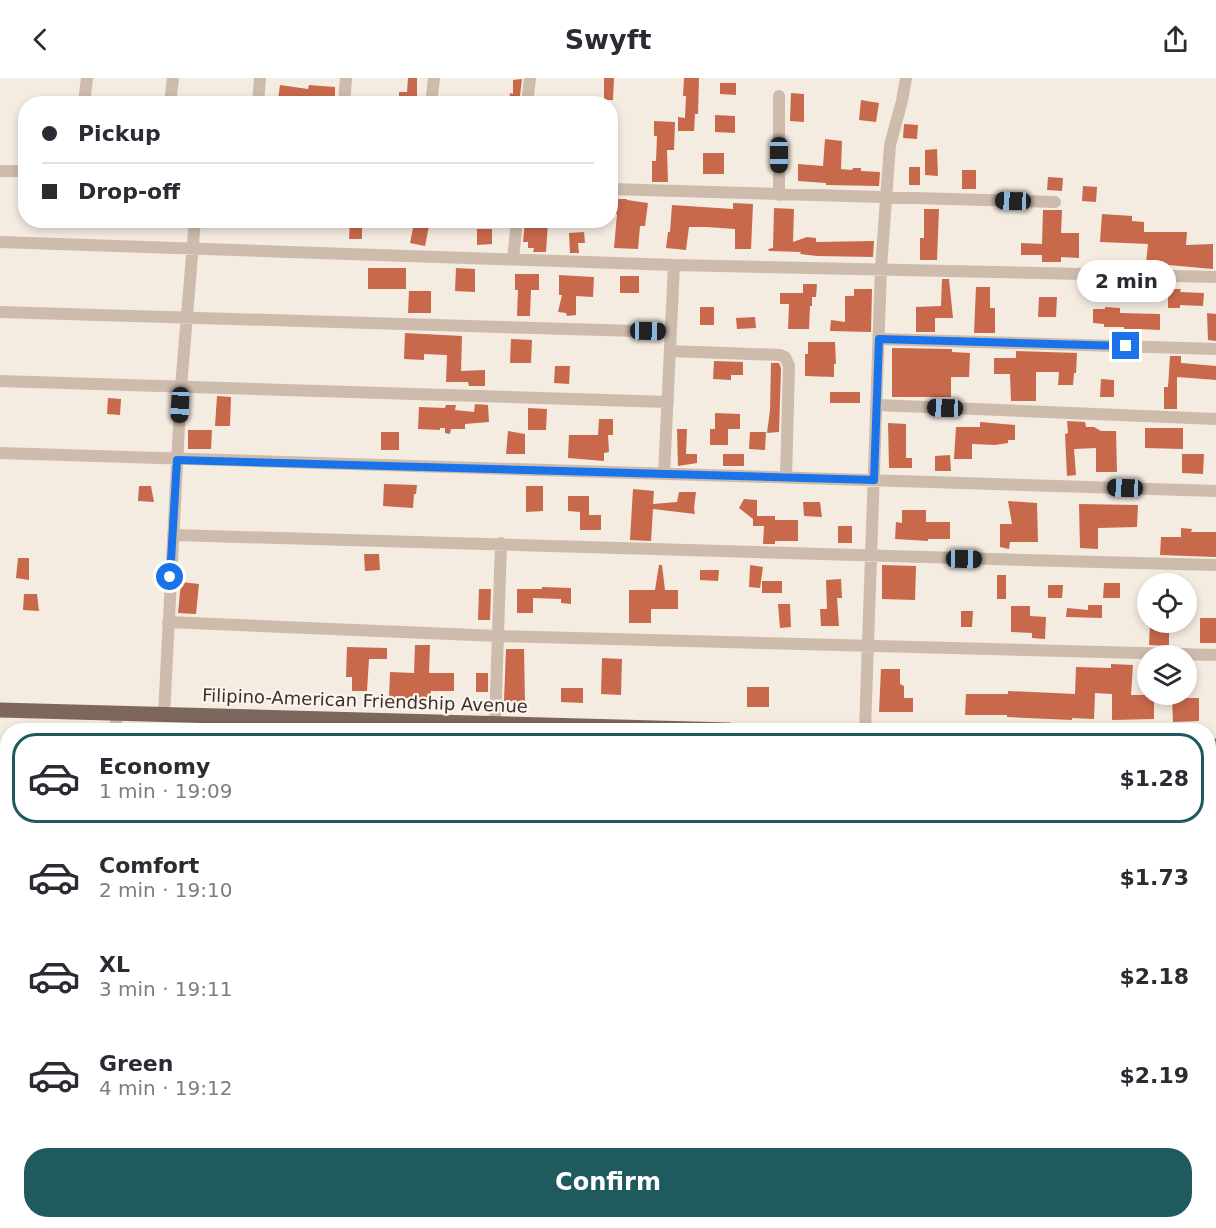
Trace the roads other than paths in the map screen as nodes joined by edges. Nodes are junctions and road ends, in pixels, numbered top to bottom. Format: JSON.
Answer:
{"nodes":[{"id":1,"x":87,"y":78,"type":"edge"},
{"id":2,"x":173,"y":78,"type":"edge"},
{"id":3,"x":260,"y":78,"type":"edge"},
{"id":4,"x":346,"y":78,"type":"edge"},
{"id":5,"x":434,"y":78,"type":"edge"},
{"id":6,"x":530,"y":78,"type":"edge"},
{"id":7,"x":906,"y":78,"type":"edge"},
{"id":8,"x":85,"y":96,"type":"edge"},
{"id":9,"x":171,"y":96,"type":"edge"},
{"id":10,"x":259,"y":96,"type":"edge"},
{"id":11,"x":345,"y":96,"type":"edge"},
{"id":12,"x":432,"y":96,"type":"edge"},
{"id":13,"x":528,"y":96,"type":"edge"},
{"id":14,"x":779,"y":96,"type":"dead end"},
{"id":15,"x":0,"y":171,"type":"edge"},
{"id":16,"x":18,"y":171,"type":"edge"},
{"id":17,"x":618,"y":189,"type":"edge"},
{"id":18,"x":779,"y":195,"type":"junction"},
{"id":19,"x":886,"y":197,"type":"junction"},
{"id":20,"x":1055,"y":202,"type":"dead end"},
{"id":21,"x":194,"y":228,"type":"edge"},
{"id":22,"x":516,"y":228,"type":"edge"},
{"id":23,"x":0,"y":242,"type":"edge"},
{"id":24,"x":193,"y":248,"type":"junction"},
{"id":25,"x":513,"y":259,"type":"junction"},
{"id":26,"x":674,"y":264,"type":"junction"},
{"id":27,"x":881,"y":268,"type":"junction"},
{"id":28,"x":1216,"y":277,"type":"edge"},
{"id":29,"x":0,"y":312,"type":"edge"},
{"id":30,"x":188,"y":319,"type":"junction"},
{"id":31,"x":671,"y":332,"type":"junction"},
{"id":32,"x":879,"y":339,"type":"junction"},
{"id":33,"x":1216,"y":349,"type":"edge"},
{"id":34,"x":670,"y":351,"type":"junction"},
{"id":35,"x":0,"y":381,"type":"edge"},
{"id":36,"x":182,"y":387,"type":"junction"},
{"id":37,"x":668,"y":402,"type":"junction"},
{"id":38,"x":877,"y":405,"type":"junction"},
{"id":39,"x":1216,"y":419,"type":"edge"},
{"id":40,"x":0,"y":453,"type":"edge"},
{"id":41,"x":177,"y":460,"type":"junction"},
{"id":42,"x":664,"y":474,"type":"junction"},
{"id":43,"x":786,"y":477,"type":"junction"},
{"id":44,"x":874,"y":480,"type":"junction"},
{"id":45,"x":1216,"y":491,"type":"edge"},
{"id":46,"x":173,"y":535,"type":"junction"},
{"id":47,"x":501,"y":543,"type":"junction"},
{"id":48,"x":872,"y":557,"type":"junction"},
{"id":49,"x":1216,"y":565,"type":"edge"},
{"id":50,"x":168,"y":622,"type":"junction"},
{"id":51,"x":498,"y":636,"type":"junction"},
{"id":52,"x":869,"y":645,"type":"junction"},
{"id":53,"x":1216,"y":655,"type":"edge"},
{"id":54,"x":0,"y":710,"type":"edge"},
{"id":55,"x":116,"y":713,"type":"junction"},
{"id":56,"x":164,"y":715,"type":"junction"},
{"id":57,"x":116,"y":723,"type":"edge"},
{"id":58,"x":298,"y":723,"type":"edge"},
{"id":59,"x":495,"y":723,"type":"edge"},
{"id":60,"x":865,"y":723,"type":"edge"}],
"edges":[{"from":1,"to":8,"type":"street"},
{"from":2,"to":9,"type":"street"},
{"from":3,"to":10,"type":"street"},
{"from":4,"to":11,"type":"street"},
{"from":5,"to":12,"type":"street"},
{"from":6,"to":13,"type":"street"},
{"from":7,"to":19,"type":"street"},
{"from":14,"to":18,"type":"street"},
{"from":15,"to":16,"type":"street"},
{"from":17,"to":18,"type":"street"},
{"from":18,"to":19,"type":"street"},
{"from":19,"to":20,"type":"street"},
{"from":19,"to":27,"type":"street"},
{"from":21,"to":24,"type":"street"},
{"from":22,"to":25,"type":"street"},
{"from":23,"to":24,"type":"street"},
{"from":24,"to":25,"type":"street"},
{"from":24,"to":30,"type":"street"},
{"from":25,"to":26,"type":"street"},
{"from":26,"to":27,"type":"street"},
{"from":26,"to":31,"type":"street"},
{"from":27,"to":28,"type":"street"},
{"from":27,"to":32,"type":"street"},
{"from":29,"to":30,"type":"street"},
{"from":30,"to":31,"type":"street"},
{"from":30,"to":36,"type":"street"},
{"from":31,"to":34,"type":"street"},
{"from":32,"to":33,"type":"street"},
{"from":32,"to":38,"type":"street"},
{"from":34,"to":37,"type":"street"},
{"from":34,"to":43,"type":"street"},
{"from":35,"to":36,"type":"street"},
{"from":36,"to":37,"type":"street"},
{"from":36,"to":41,"type":"street"},
{"from":37,"to":42,"type":"street"},
{"from":38,"to":39,"type":"street"},
{"from":38,"to":44,"type":"street"},
{"from":40,"to":41,"type":"street"},
{"from":41,"to":42,"type":"street"},
{"from":41,"to":46,"type":"street"},
{"from":42,"to":43,"type":"street"},
{"from":43,"to":44,"type":"street"},
{"from":44,"to":45,"type":"street"},
{"from":44,"to":48,"type":"street"},
{"from":46,"to":47,"type":"street"},
{"from":46,"to":50,"type":"street"},
{"from":47,"to":48,"type":"street"},
{"from":47,"to":51,"type":"street"},
{"from":48,"to":49,"type":"street"},
{"from":48,"to":52,"type":"street"},
{"from":50,"to":51,"type":"street"},
{"from":50,"to":56,"type":"street"},
{"from":51,"to":52,"type":"street"},
{"from":51,"to":59,"type":"street"},
{"from":52,"to":53,"type":"street"},
{"from":52,"to":60,"type":"street"},
{"from":54,"to":55,"type":"main road","name":"Filipino-American Friendship Avenue"},
{"from":55,"to":56,"type":"main road","name":"Filipino-American Friendship Avenue"},
{"from":55,"to":57,"type":"street"},
{"from":56,"to":58,"type":"main road","name":"Filipino-American Friendship Avenue"}]}
